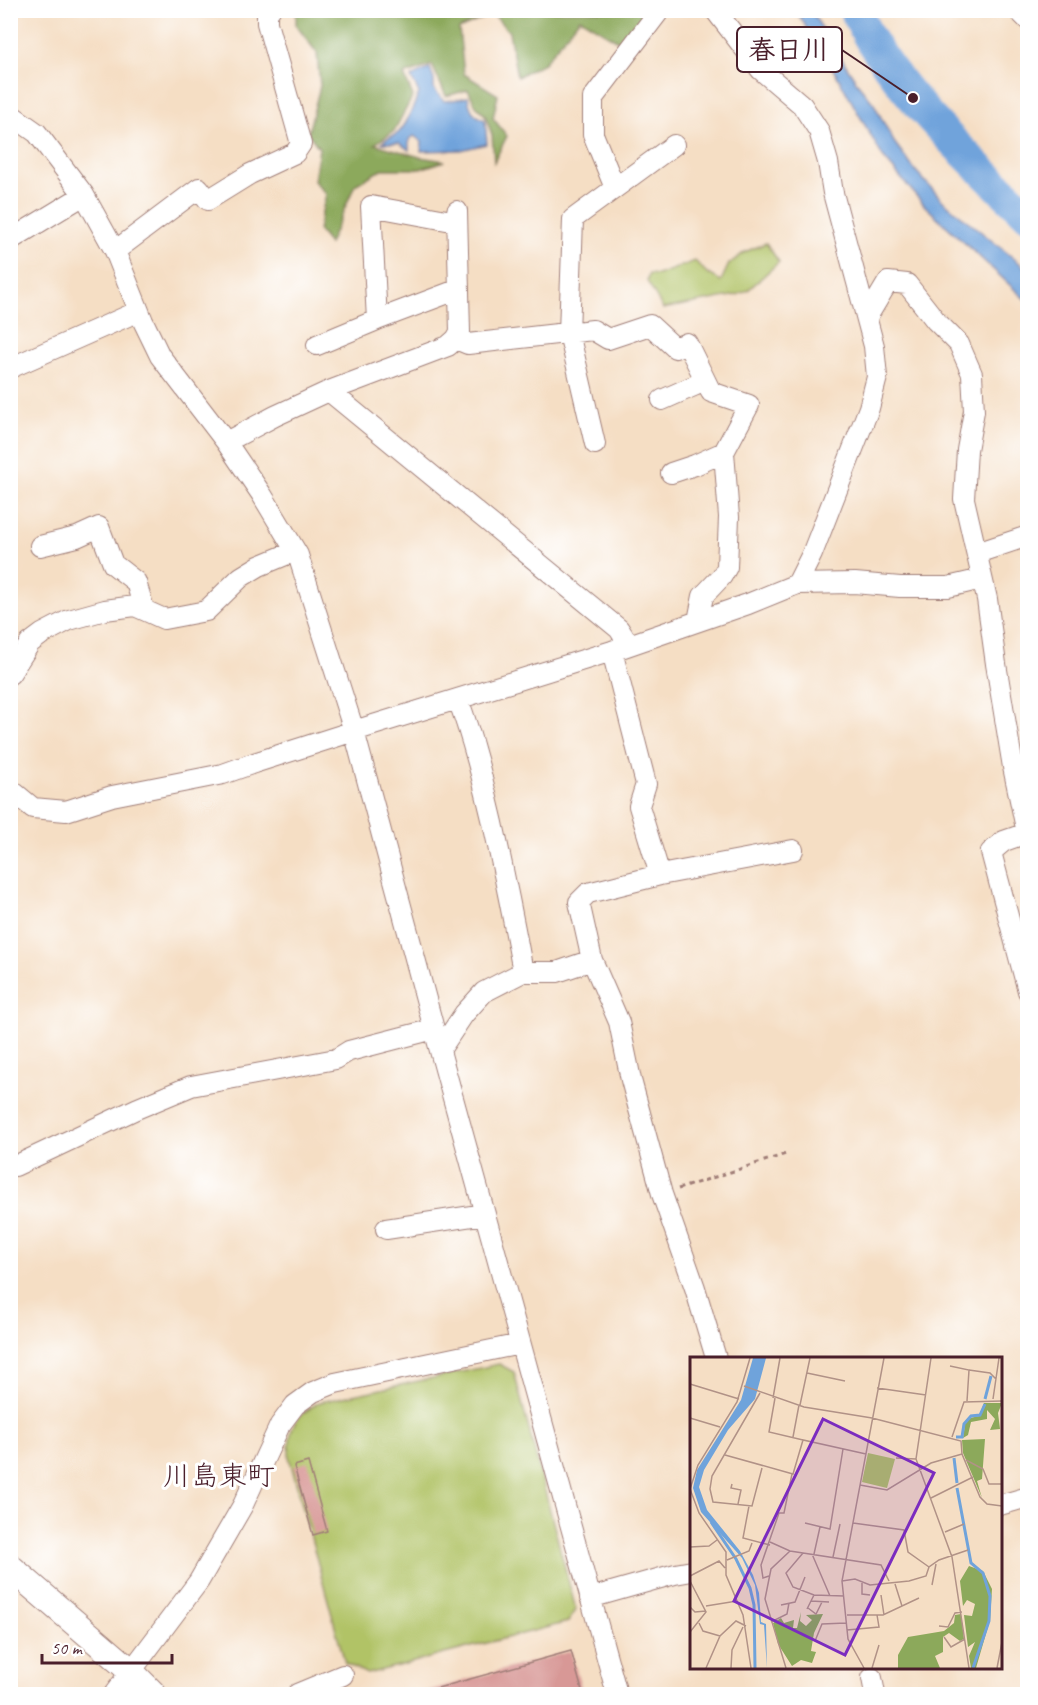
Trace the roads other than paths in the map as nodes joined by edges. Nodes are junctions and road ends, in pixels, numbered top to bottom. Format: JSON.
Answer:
{"nodes":[{"id":1,"x":270,"y":10,"type":"edge"},
{"id":2,"x":660,"y":10,"type":"edge"},
{"id":3,"x":715,"y":10,"type":"edge"},
{"id":4,"x":10,"y":114,"type":"edge"},
{"id":5,"x":674,"y":145,"type":"dead end"},
{"id":6,"x":615,"y":188,"type":"junction"},
{"id":7,"x":84,"y":195,"type":"junction"},
{"id":8,"x":10,"y":240,"type":"edge"},
{"id":9,"x":115,"y":251,"type":"junction"},
{"id":10,"x":459,"y":289,"type":"junction"},
{"id":11,"x":139,"y":310,"type":"junction"},
{"id":12,"x":867,"y":316,"type":"junction"},
{"id":13,"x":377,"y":320,"type":"junction"},
{"id":14,"x":568,"y":333,"type":"junction"},
{"id":15,"x":456,"y":339,"type":"junction"},
{"id":16,"x":317,"y":345,"type":"dead end"},
{"id":17,"x":10,"y":368,"type":"edge"},
{"id":18,"x":705,"y":381,"type":"junction"},
{"id":19,"x":329,"y":391,"type":"junction"},
{"id":20,"x":662,"y":400,"type":"dead end"},
{"id":21,"x":226,"y":442,"type":"junction"},
{"id":22,"x":594,"y":444,"type":"dead end"},
{"id":23,"x":724,"y":452,"type":"junction"},
{"id":24,"x":671,"y":473,"type":"dead end"},
{"id":25,"x":1028,"y":536,"type":"edge"},
{"id":26,"x":40,"y":546,"type":"dead end"},
{"id":27,"x":295,"y":551,"type":"junction"},
{"id":28,"x":977,"y":553,"type":"junction"},
{"id":29,"x":982,"y":579,"type":"junction"},
{"id":30,"x":797,"y":584,"type":"junction"},
{"id":31,"x":144,"y":609,"type":"junction"},
{"id":32,"x":698,"y":621,"type":"junction"},
{"id":33,"x":621,"y":648,"type":"junction"},
{"id":34,"x":10,"y":674,"type":"edge"},
{"id":35,"x":458,"y":699,"type":"junction"},
{"id":36,"x":354,"y":731,"type":"junction"},
{"id":37,"x":10,"y":789,"type":"edge"},
{"id":38,"x":793,"y":850,"type":"dead end"},
{"id":39,"x":660,"y":875,"type":"junction"},
{"id":40,"x":592,"y":960,"type":"junction"},
{"id":41,"x":523,"y":972,"type":"junction"},
{"id":42,"x":1028,"y":991,"type":"edge"},
{"id":43,"x":434,"y":1029,"type":"junction"},
{"id":44,"x":440,"y":1050,"type":"junction"},
{"id":45,"x":10,"y":1163,"type":"edge"},
{"id":46,"x":485,"y":1214,"type":"junction"},
{"id":47,"x":386,"y":1229,"type":"dead end"},
{"id":48,"x":520,"y":1344,"type":"junction"},
{"id":49,"x":715,"y":1357,"type":"edge"},
{"id":50,"x":1028,"y":1497,"type":"edge"},
{"id":51,"x":1002,"y":1504,"type":"edge"},
{"id":52,"x":10,"y":1567,"type":"edge"},
{"id":53,"x":690,"y":1572,"type":"edge"},
{"id":54,"x":590,"y":1598,"type":"junction"},
{"id":55,"x":130,"y":1671,"type":"junction"},
{"id":56,"x":343,"y":1675,"type":"dead end"},
{"id":57,"x":114,"y":1695,"type":"edge"},
{"id":58,"x":153,"y":1695,"type":"edge"},
{"id":59,"x":297,"y":1695,"type":"edge"},
{"id":60,"x":617,"y":1695,"type":"edge"}],
"edges":[{"from":1,"to":9,"type":"street"},
{"from":2,"to":6,"type":"street"},
{"from":3,"to":12,"type":"street"},
{"from":4,"to":7,"type":"street"},
{"from":5,"to":6,"type":"street"},
{"from":6,"to":14,"type":"street"},
{"from":7,"to":8,"type":"street"},
{"from":7,"to":9,"type":"street"},
{"from":9,"to":11,"type":"street"},
{"from":10,"to":13,"type":"street"},
{"from":10,"to":13,"type":"street"},
{"from":10,"to":15,"type":"street"},
{"from":11,"to":17,"type":"street"},
{"from":11,"to":21,"type":"street"},
{"from":12,"to":28,"type":"street"},
{"from":12,"to":30,"type":"street"},
{"from":13,"to":16,"type":"street"},
{"from":14,"to":15,"type":"street"},
{"from":14,"to":18,"type":"street"},
{"from":14,"to":22,"type":"street"},
{"from":15,"to":19,"type":"street"},
{"from":18,"to":20,"type":"street"},
{"from":18,"to":23,"type":"street"},
{"from":19,"to":21,"type":"street"},
{"from":19,"to":33,"type":"street"},
{"from":21,"to":27,"type":"street"},
{"from":23,"to":24,"type":"street"},
{"from":23,"to":32,"type":"street"},
{"from":25,"to":28,"type":"street"},
{"from":26,"to":31,"type":"street"},
{"from":27,"to":31,"type":"street"},
{"from":27,"to":36,"type":"street"},
{"from":28,"to":29,"type":"street"},
{"from":29,"to":30,"type":"street"},
{"from":29,"to":42,"type":"street"},
{"from":30,"to":32,"type":"street"},
{"from":31,"to":34,"type":"street"},
{"from":32,"to":33,"type":"street"},
{"from":33,"to":35,"type":"street"},
{"from":33,"to":39,"type":"street"},
{"from":35,"to":36,"type":"street"},
{"from":35,"to":41,"type":"street"},
{"from":36,"to":37,"type":"street"},
{"from":36,"to":43,"type":"street"},
{"from":38,"to":39,"type":"street"},
{"from":39,"to":40,"type":"street"},
{"from":40,"to":41,"type":"street"},
{"from":40,"to":49,"type":"street"},
{"from":41,"to":44,"type":"street"},
{"from":43,"to":44,"type":"street"},
{"from":43,"to":45,"type":"street"},
{"from":44,"to":46,"type":"street"},
{"from":46,"to":47,"type":"street"},
{"from":46,"to":48,"type":"street"},
{"from":48,"to":54,"type":"street"},
{"from":48,"to":55,"type":"street"},
{"from":50,"to":51,"type":"street"},
{"from":52,"to":55,"type":"street"},
{"from":53,"to":54,"type":"street"},
{"from":54,"to":60,"type":"street"},
{"from":55,"to":57,"type":"street"},
{"from":55,"to":58,"type":"street"},
{"from":56,"to":59,"type":"street"}]}
